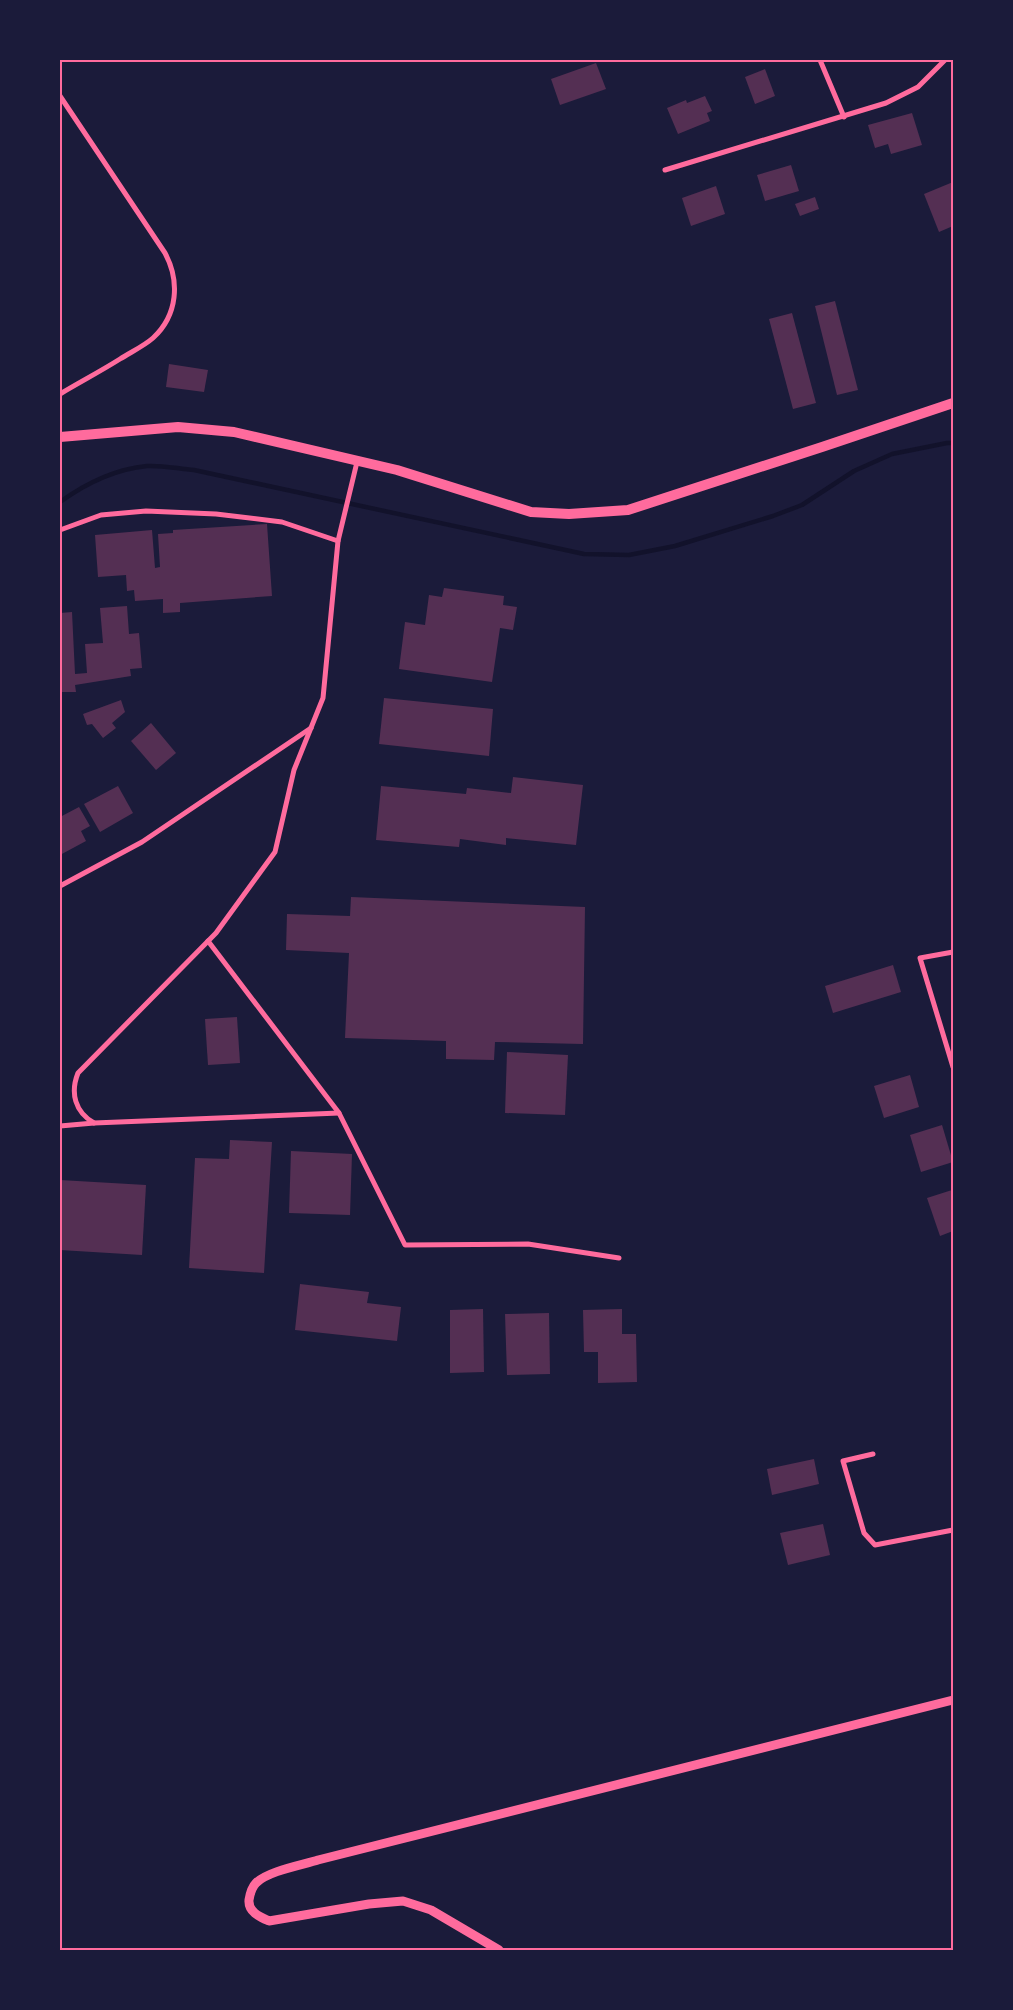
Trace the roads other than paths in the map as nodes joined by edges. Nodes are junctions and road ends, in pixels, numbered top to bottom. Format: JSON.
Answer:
{"nodes":[{"id":1,"x":820,"y":60,"type":"edge"},
{"id":2,"x":945,"y":60,"type":"edge"},
{"id":3,"x":60,"y":96,"type":"edge"},
{"id":4,"x":844,"y":117,"type":"junction"},
{"id":5,"x":664,"y":170,"type":"dead end"},
{"id":6,"x":60,"y":394,"type":"edge"},
{"id":7,"x":953,"y":402,"type":"edge"},
{"id":8,"x":60,"y":437,"type":"edge"},
{"id":9,"x":357,"y":462,"type":"junction"},
{"id":10,"x":60,"y":530,"type":"edge"},
{"id":11,"x":338,"y":541,"type":"junction"},
{"id":12,"x":313,"y":726,"type":"junction"},
{"id":13,"x":60,"y":886,"type":"edge"},
{"id":14,"x":208,"y":941,"type":"junction"},
{"id":15,"x":953,"y":952,"type":"edge"},
{"id":16,"x":953,"y":1067,"type":"edge"},
{"id":17,"x":339,"y":1113,"type":"junction"},
{"id":18,"x":94,"y":1123,"type":"junction"},
{"id":19,"x":60,"y":1126,"type":"edge"},
{"id":20,"x":619,"y":1258,"type":"dead end"},
{"id":21,"x":872,"y":1454,"type":"dead end"},
{"id":22,"x":953,"y":1530,"type":"edge"},
{"id":23,"x":953,"y":1700,"type":"edge"},
{"id":24,"x":500,"y":1950,"type":"edge"}],
"edges":[{"from":1,"to":4,"type":"street"},
{"from":2,"to":4,"type":"street"},
{"from":3,"to":6,"type":"street"},
{"from":4,"to":5,"type":"street"},
{"from":7,"to":9,"type":"main road"},
{"from":8,"to":9,"type":"main road"},
{"from":9,"to":11,"type":"street"},
{"from":10,"to":11,"type":"street"},
{"from":11,"to":12,"type":"street"},
{"from":12,"to":13,"type":"street"},
{"from":12,"to":14,"type":"street"},
{"from":14,"to":17,"type":"street"},
{"from":14,"to":18,"type":"street"},
{"from":15,"to":16,"type":"street"},
{"from":17,"to":18,"type":"street"},
{"from":17,"to":20,"type":"street"},
{"from":18,"to":19,"type":"street"},
{"from":21,"to":22,"type":"street"},
{"from":23,"to":24,"type":"street"}]}
